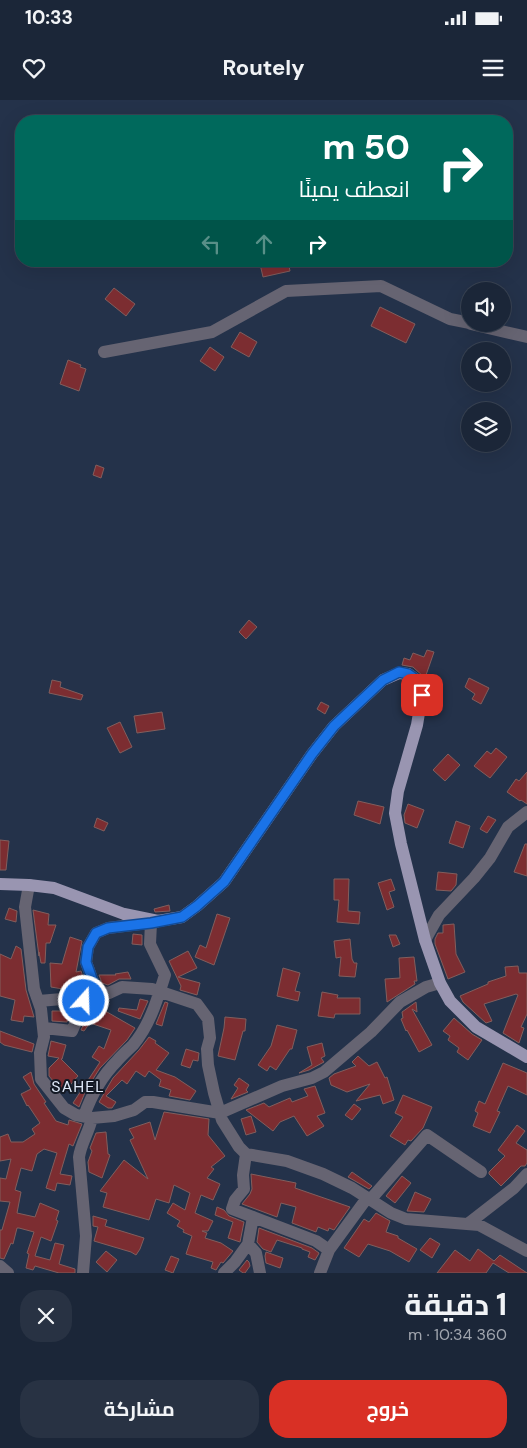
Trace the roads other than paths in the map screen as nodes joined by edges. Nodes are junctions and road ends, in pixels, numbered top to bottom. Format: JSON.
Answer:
{"nodes":[{"id":1,"x":461,"y":322,"type":"edge"},
{"id":2,"x":505,"y":332,"type":"edge"},
{"id":3,"x":527,"y":337,"type":"edge"},
{"id":4,"x":104,"y":352,"type":"dead end"},
{"id":5,"x":527,"y":812,"type":"edge"},
{"id":6,"x":0,"y":884,"type":"edge"},
{"id":7,"x":29,"y":885,"type":"junction"},
{"id":8,"x":155,"y":922,"type":"junction"},
{"id":9,"x":425,"y":940,"type":"junction"},
{"id":10,"x":440,"y":983,"type":"junction"},
{"id":11,"x":95,"y":987,"type":"junction"},
{"id":12,"x":160,"y":991,"type":"junction"},
{"id":13,"x":39,"y":1001,"type":"junction"},
{"id":14,"x":84,"y":1001,"type":"junction"},
{"id":15,"x":44,"y":1028,"type":"junction"},
{"id":16,"x":527,"y":1057,"type":"edge"},
{"id":17,"x":220,"y":1113,"type":"junction"},
{"id":18,"x":88,"y":1117,"type":"junction"},
{"id":19,"x":246,"y":1154,"type":"junction"},
{"id":20,"x":481,"y":1172,"type":"dead end"},
{"id":21,"x":527,"y":1174,"type":"edge"},
{"id":22,"x":368,"y":1199,"type":"junction"},
{"id":23,"x":253,"y":1217,"type":"junction"},
{"id":24,"x":469,"y":1223,"type":"junction"},
{"id":25,"x":248,"y":1244,"type":"junction"},
{"id":26,"x":329,"y":1250,"type":"junction"},
{"id":27,"x":527,"y":1251,"type":"edge"},
{"id":28,"x":0,"y":1266,"type":"edge"},
{"id":29,"x":8,"y":1273,"type":"edge"},
{"id":30,"x":83,"y":1273,"type":"edge"},
{"id":31,"x":224,"y":1273,"type":"edge"},
{"id":32,"x":260,"y":1273,"type":"edge"},
{"id":33,"x":320,"y":1273,"type":"edge"}],
"edges":[{"from":1,"to":4,"type":"street"},
{"from":2,"to":3,"type":"street"},
{"from":5,"to":9,"type":"street"},
{"from":6,"to":7,"type":"main road"},
{"from":7,"to":8,"type":"main road"},
{"from":7,"to":13,"type":"street"},
{"from":8,"to":9,"type":"main road"},
{"from":8,"to":11,"type":"street"},
{"from":8,"to":12,"type":"street"},
{"from":9,"to":10,"type":"main road"},
{"from":10,"to":16,"type":"main road"},
{"from":10,"to":17,"type":"street"},
{"from":11,"to":12,"type":"street"},
{"from":11,"to":14,"type":"street"},
{"from":12,"to":17,"type":"street"},
{"from":12,"to":18,"type":"street"},
{"from":13,"to":14,"type":"street"},
{"from":13,"to":15,"type":"street"},
{"from":14,"to":15,"type":"street"},
{"from":15,"to":18,"type":"street"},
{"from":17,"to":18,"type":"street"},
{"from":17,"to":19,"type":"street"},
{"from":18,"to":30,"type":"street"},
{"from":19,"to":22,"type":"street"},
{"from":19,"to":23,"type":"street"},
{"from":20,"to":22,"type":"street"},
{"from":21,"to":24,"type":"street"},
{"from":22,"to":24,"type":"street"},
{"from":22,"to":26,"type":"street"},
{"from":23,"to":25,"type":"street"},
{"from":23,"to":26,"type":"street"},
{"from":24,"to":27,"type":"street"},
{"from":25,"to":31,"type":"street"},
{"from":25,"to":32,"type":"street"},
{"from":26,"to":33,"type":"street"},
{"from":28,"to":29,"type":"street"}]}
